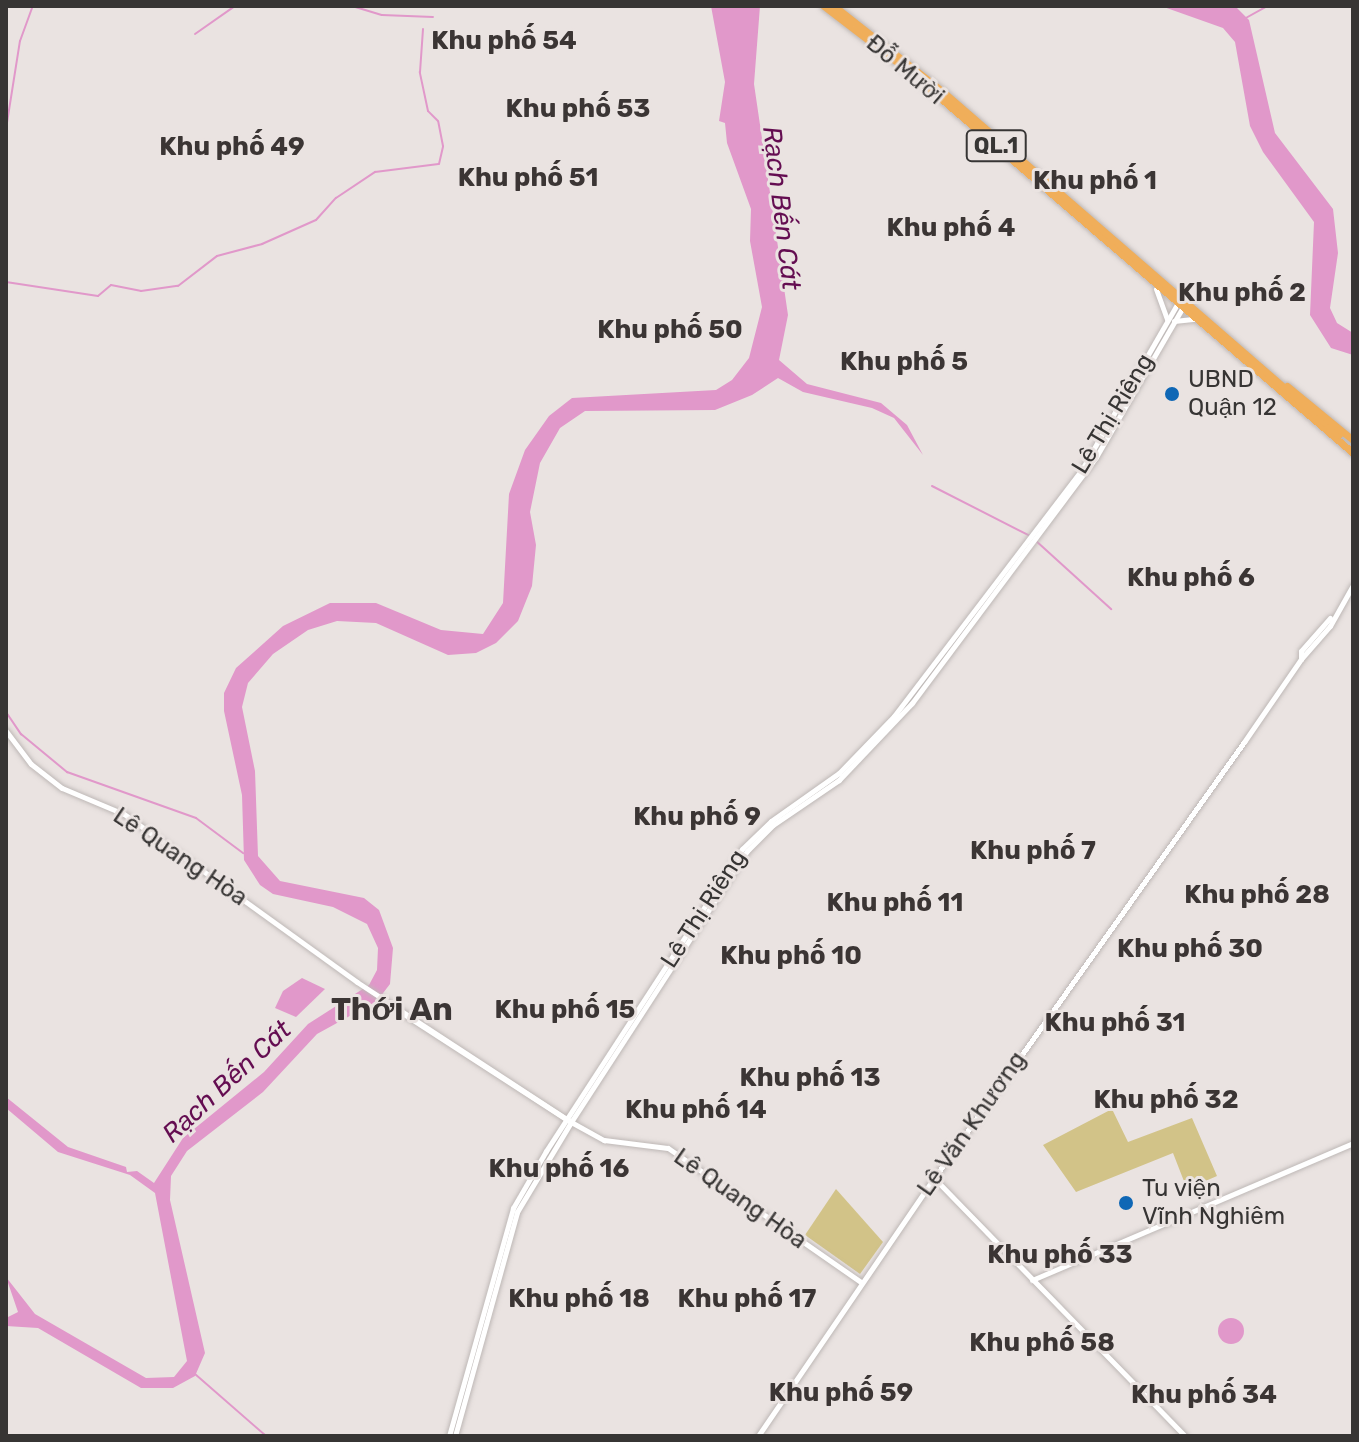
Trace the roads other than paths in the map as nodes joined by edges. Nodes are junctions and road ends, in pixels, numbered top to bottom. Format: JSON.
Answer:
{"nodes":[{"id":1,"x":817,"y":6,"type":"edge"},
{"id":2,"x":824,"y":6,"type":"edge"},
{"id":3,"x":834,"y":6,"type":"edge"},
{"id":4,"x":841,"y":6,"type":"edge"},
{"id":5,"x":848,"y":26,"type":"junction"},
{"id":6,"x":942,"y":91,"type":"junction"},
{"id":7,"x":952,"y":95,"type":"junction"},
{"id":8,"x":1150,"y":269,"type":"junction"},
{"id":9,"x":1160,"y":290,"type":"junction"},
{"id":10,"x":1183,"y":303,"type":"junction"},
{"id":11,"x":1193,"y":319,"type":"junction"},
{"id":12,"x":1170,"y":321,"type":"junction"},
{"id":13,"x":1277,"y":385,"type":"junction"},
{"id":14,"x":1353,"y":440,"type":"edge"},
{"id":15,"x":1353,"y":453,"type":"edge"},
{"id":16,"x":1353,"y":585,"type":"edge"},
{"id":17,"x":6,"y":731,"type":"edge"},
{"id":18,"x":569,"y":1120,"type":"junction"},
{"id":19,"x":1353,"y":1143,"type":"edge"},
{"id":20,"x":934,"y":1178,"type":"junction"},
{"id":21,"x":1031,"y":1281,"type":"junction"},
{"id":22,"x":861,"y":1282,"type":"junction"},
{"id":23,"x":452,"y":1436,"type":"edge"},
{"id":24,"x":758,"y":1436,"type":"edge"},
{"id":25,"x":1185,"y":1436,"type":"edge"}],
"edges":[{"from":1,"to":5,"type":"highway","name":"Đỗ Mười","number":"QL.1"},
{"from":2,"to":5,"type":"highway","name":"Đỗ Mười","number":"QL.1"},
{"from":3,"to":6,"type":"highway","name":"Đỗ Mười","number":"QL.1"},
{"from":4,"to":7,"type":"highway","name":"Đỗ Mười","number":"QL.1"},
{"from":5,"to":9,"type":"highway","name":"Đỗ Mười","number":"QL.1"},
{"from":6,"to":7,"type":"highway"},
{"from":6,"to":8,"type":"highway","name":"Đỗ Mười","number":"QL.1"},
{"from":7,"to":8,"type":"highway","name":"Đỗ Mười","number":"QL.1"},
{"from":8,"to":10,"type":"highway","name":"Đỗ Mười","number":"QL.1"},
{"from":9,"to":10,"type":"highway","name":"Đỗ Mười","number":"QL.1"},
{"from":9,"to":12,"type":"street"},
{"from":10,"to":11,"type":"highway","name":"Đỗ Mười","number":"QL.1"},
{"from":10,"to":12,"type":"street","name":"Lê Thị Riêng"},
{"from":10,"to":13,"type":"highway","name":"Đỗ Mười","number":"QL.1"},
{"from":11,"to":12,"type":"street"},
{"from":11,"to":13,"type":"highway","name":"Đỗ Mười","number":"QL.1"},
{"from":12,"to":18,"type":"street","name":"Lê Thị Riêng"},
{"from":13,"to":14,"type":"highway","name":"Đỗ Mười","number":"QL.1"},
{"from":13,"to":15,"type":"highway","name":"Đỗ Mười","number":"QL.1"},
{"from":13,"to":15,"type":"highway","name":"Đỗ Mười","number":"QL.1"},
{"from":16,"to":20,"type":"street","name":"Lê Văn Khương"},
{"from":17,"to":18,"type":"street","name":"Lê Quang Hòa"},
{"from":18,"to":22,"type":"street","name":"Lê Quang Hòa"},
{"from":18,"to":23,"type":"street","name":"Lê Thị Riêng"},
{"from":19,"to":21,"type":"street"},
{"from":20,"to":21,"type":"street"},
{"from":20,"to":22,"type":"street","name":"Lê Văn Khương"},
{"from":21,"to":25,"type":"street"},
{"from":22,"to":24,"type":"street","name":"Lê Văn Khương"}]}
